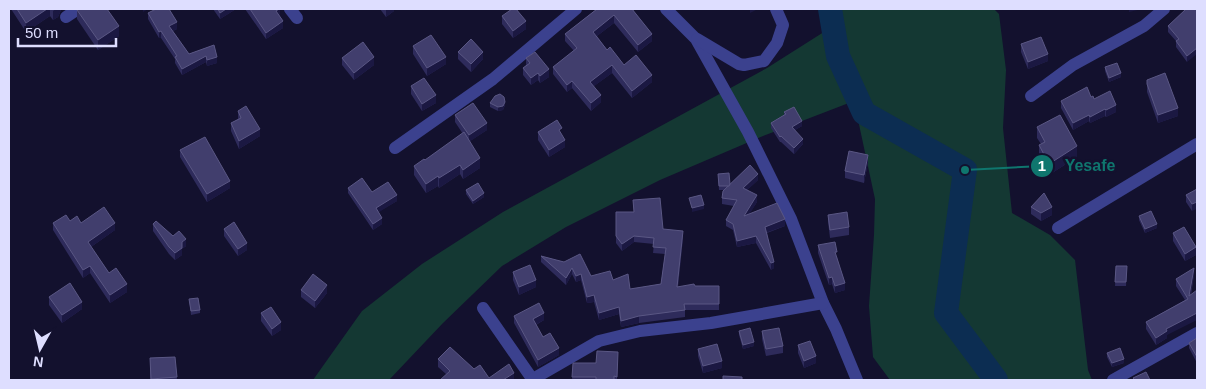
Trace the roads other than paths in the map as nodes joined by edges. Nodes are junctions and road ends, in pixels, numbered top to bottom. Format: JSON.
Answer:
{"nodes":[{"id":1,"x":78,"y":9,"type":"edge"},
{"id":2,"x":576,"y":9,"type":"edge"},
{"id":3,"x":666,"y":9,"type":"edge"},
{"id":4,"x":776,"y":9,"type":"edge"},
{"id":5,"x":1164,"y":9,"type":"edge"},
{"id":6,"x":66,"y":17,"type":"dead end"},
{"id":7,"x":696,"y":39,"type":"junction"},
{"id":8,"x":1032,"y":96,"type":"dead end"},
{"id":9,"x":1197,"y":144,"type":"edge"},
{"id":10,"x":395,"y":148,"type":"dead end"},
{"id":11,"x":1058,"y":228,"type":"dead end"},
{"id":12,"x":823,"y":303,"type":"junction"},
{"id":13,"x":484,"y":308,"type":"dead end"},
{"id":14,"x":1197,"y":333,"type":"edge"},
{"id":15,"x":533,"y":380,"type":"edge"},
{"id":16,"x":857,"y":380,"type":"edge"},
{"id":17,"x":1113,"y":380,"type":"edge"}],
"edges":[{"from":1,"to":6,"type":"street"},
{"from":2,"to":10,"type":"street"},
{"from":3,"to":7,"type":"street"},
{"from":4,"to":7,"type":"street"},
{"from":5,"to":8,"type":"street"},
{"from":7,"to":12,"type":"street"},
{"from":9,"to":11,"type":"street"},
{"from":12,"to":15,"type":"street"},
{"from":12,"to":16,"type":"street"},
{"from":13,"to":15,"type":"street"},
{"from":14,"to":17,"type":"street"}]}
